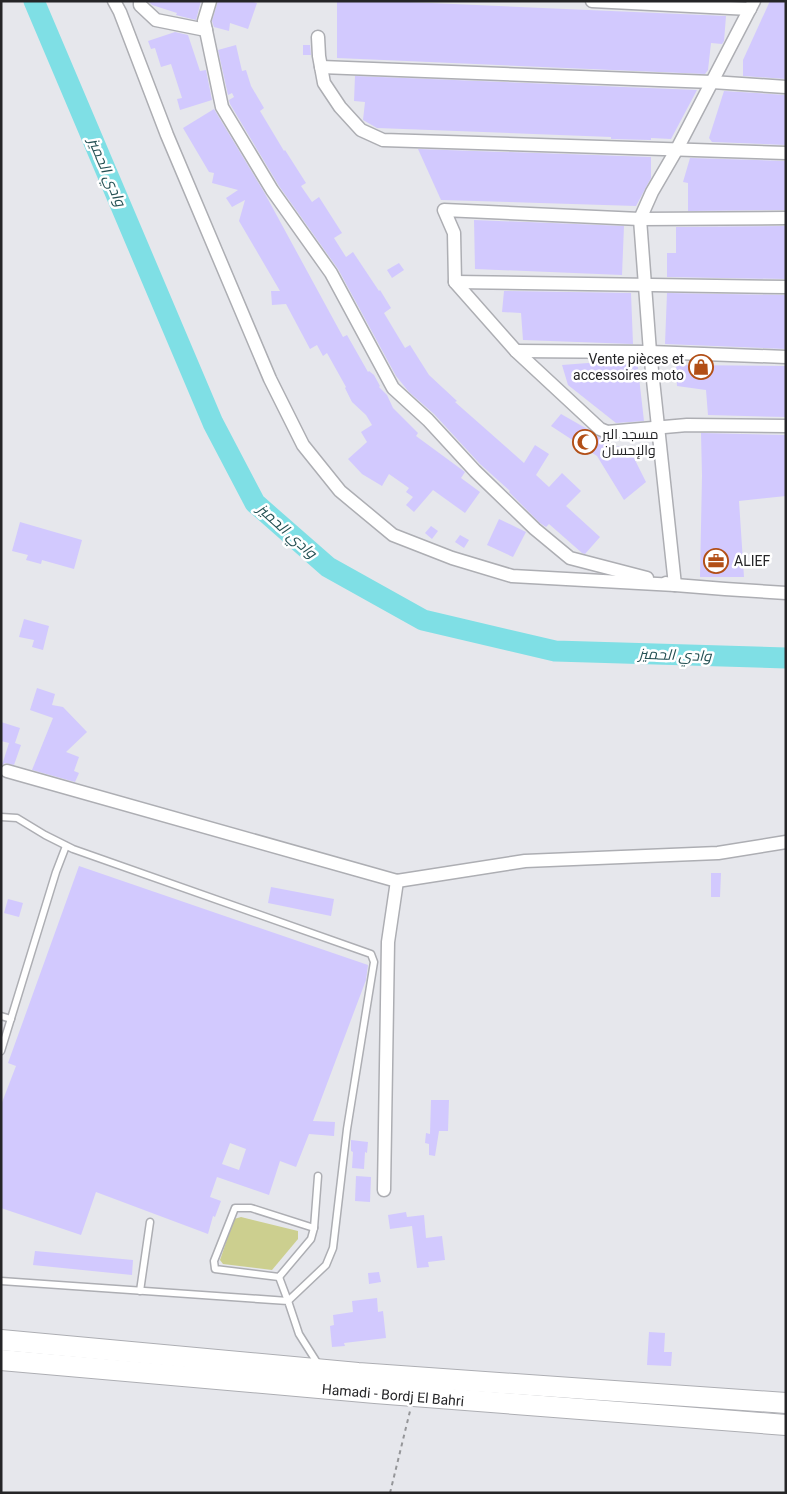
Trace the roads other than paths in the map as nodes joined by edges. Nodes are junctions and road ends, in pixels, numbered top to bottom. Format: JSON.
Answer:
{"nodes":[{"id":1,"x":140,"y":1,"type":"edge"},
{"id":2,"x":210,"y":1,"type":"edge"},
{"id":3,"x":592,"y":1,"type":"edge"},
{"id":4,"x":119,"y":5,"type":"edge"},
{"id":5,"x":752,"y":5,"type":"edge"},
{"id":6,"x":206,"y":30,"type":"junction"},
{"id":7,"x":318,"y":37,"type":"dead end"},
{"id":8,"x":321,"y":67,"type":"junction"},
{"id":9,"x":712,"y":82,"type":"junction"},
{"id":10,"x":786,"y":87,"type":"edge"},
{"id":11,"x":677,"y":148,"type":"junction"},
{"id":12,"x":786,"y":153,"type":"edge"},
{"id":13,"x":786,"y":218,"type":"edge"},
{"id":14,"x":640,"y":219,"type":"junction"},
{"id":15,"x":454,"y":282,"type":"junction"},
{"id":16,"x":644,"y":284,"type":"junction"},
{"id":17,"x":786,"y":287,"type":"edge"},
{"id":18,"x":516,"y":351,"type":"junction"},
{"id":19,"x":650,"y":352,"type":"junction"},
{"id":20,"x":786,"y":357,"type":"edge"},
{"id":21,"x":786,"y":426,"type":"edge"},
{"id":22,"x":658,"y":427,"type":"junction"},
{"id":23,"x":675,"y":585,"type":"junction"},
{"id":24,"x":786,"y":593,"type":"edge"},
{"id":25,"x":7,"y":771,"type":"dead end"},
{"id":26,"x":1,"y":817,"type":"edge"},
{"id":27,"x":786,"y":842,"type":"edge"},
{"id":28,"x":66,"y":846,"type":"junction"},
{"id":29,"x":397,"y":881,"type":"junction"},
{"id":30,"x":1,"y":1016,"type":"edge"},
{"id":31,"x":11,"y":1019,"type":"junction"},
{"id":32,"x":1,"y":1051,"type":"edge"},
{"id":33,"x":318,"y":1176,"type":"dead end"},
{"id":34,"x":384,"y":1190,"type":"dead end"},
{"id":35,"x":150,"y":1222,"type":"dead end"},
{"id":36,"x":314,"y":1228,"type":"junction"},
{"id":37,"x":279,"y":1277,"type":"junction"},
{"id":38,"x":1,"y":1282,"type":"edge"},
{"id":39,"x":140,"y":1291,"type":"junction"},
{"id":40,"x":288,"y":1301,"type":"junction"},
{"id":41,"x":1,"y":1340,"type":"edge"},
{"id":42,"x":1,"y":1360,"type":"edge"},
{"id":43,"x":321,"y":1370,"type":"junction"},
{"id":44,"x":781,"y":1402,"type":"edge"},
{"id":45,"x":786,"y":1425,"type":"edge"}],
"edges":[{"from":1,"to":6,"type":"street"},
{"from":2,"to":6,"type":"street"},
{"from":3,"to":5,"type":"street"},
{"from":4,"to":23,"type":"street"},
{"from":5,"to":9,"type":"street"},
{"from":6,"to":23,"type":"street"},
{"from":7,"to":8,"type":"street"},
{"from":8,"to":9,"type":"street"},
{"from":8,"to":11,"type":"street"},
{"from":9,"to":10,"type":"street"},
{"from":9,"to":11,"type":"street"},
{"from":11,"to":12,"type":"street"},
{"from":11,"to":14,"type":"street"},
{"from":13,"to":14,"type":"street"},
{"from":14,"to":15,"type":"street"},
{"from":14,"to":16,"type":"street"},
{"from":15,"to":16,"type":"street"},
{"from":15,"to":18,"type":"street"},
{"from":16,"to":17,"type":"street"},
{"from":16,"to":19,"type":"street"},
{"from":18,"to":19,"type":"street"},
{"from":18,"to":22,"type":"street"},
{"from":19,"to":20,"type":"street"},
{"from":19,"to":22,"type":"street"},
{"from":21,"to":22,"type":"street"},
{"from":22,"to":23,"type":"street"},
{"from":23,"to":24,"type":"street"},
{"from":25,"to":29,"type":"street"},
{"from":26,"to":28,"type":"lane"},
{"from":27,"to":29,"type":"street"},
{"from":28,"to":31,"type":"lane"},
{"from":28,"to":40,"type":"lane"},
{"from":29,"to":34,"type":"street"},
{"from":30,"to":31,"type":"lane"},
{"from":31,"to":32,"type":"lane"},
{"from":33,"to":36,"type":"lane"},
{"from":35,"to":39,"type":"lane"},
{"from":36,"to":37,"type":"lane"},
{"from":36,"to":37,"type":"lane"},
{"from":37,"to":40,"type":"lane"},
{"from":38,"to":39,"type":"lane"},
{"from":39,"to":40,"type":"lane"},
{"from":40,"to":43,"type":"lane"},
{"from":41,"to":43,"type":"highway","name":"Hamadi - Bordj El Bahri"},
{"from":42,"to":45,"type":"highway","name":"Hamadi - Bordj El Bahri"},
{"from":43,"to":44,"type":"highway","name":"Hamadi - Bordj El Bahri"}]}
